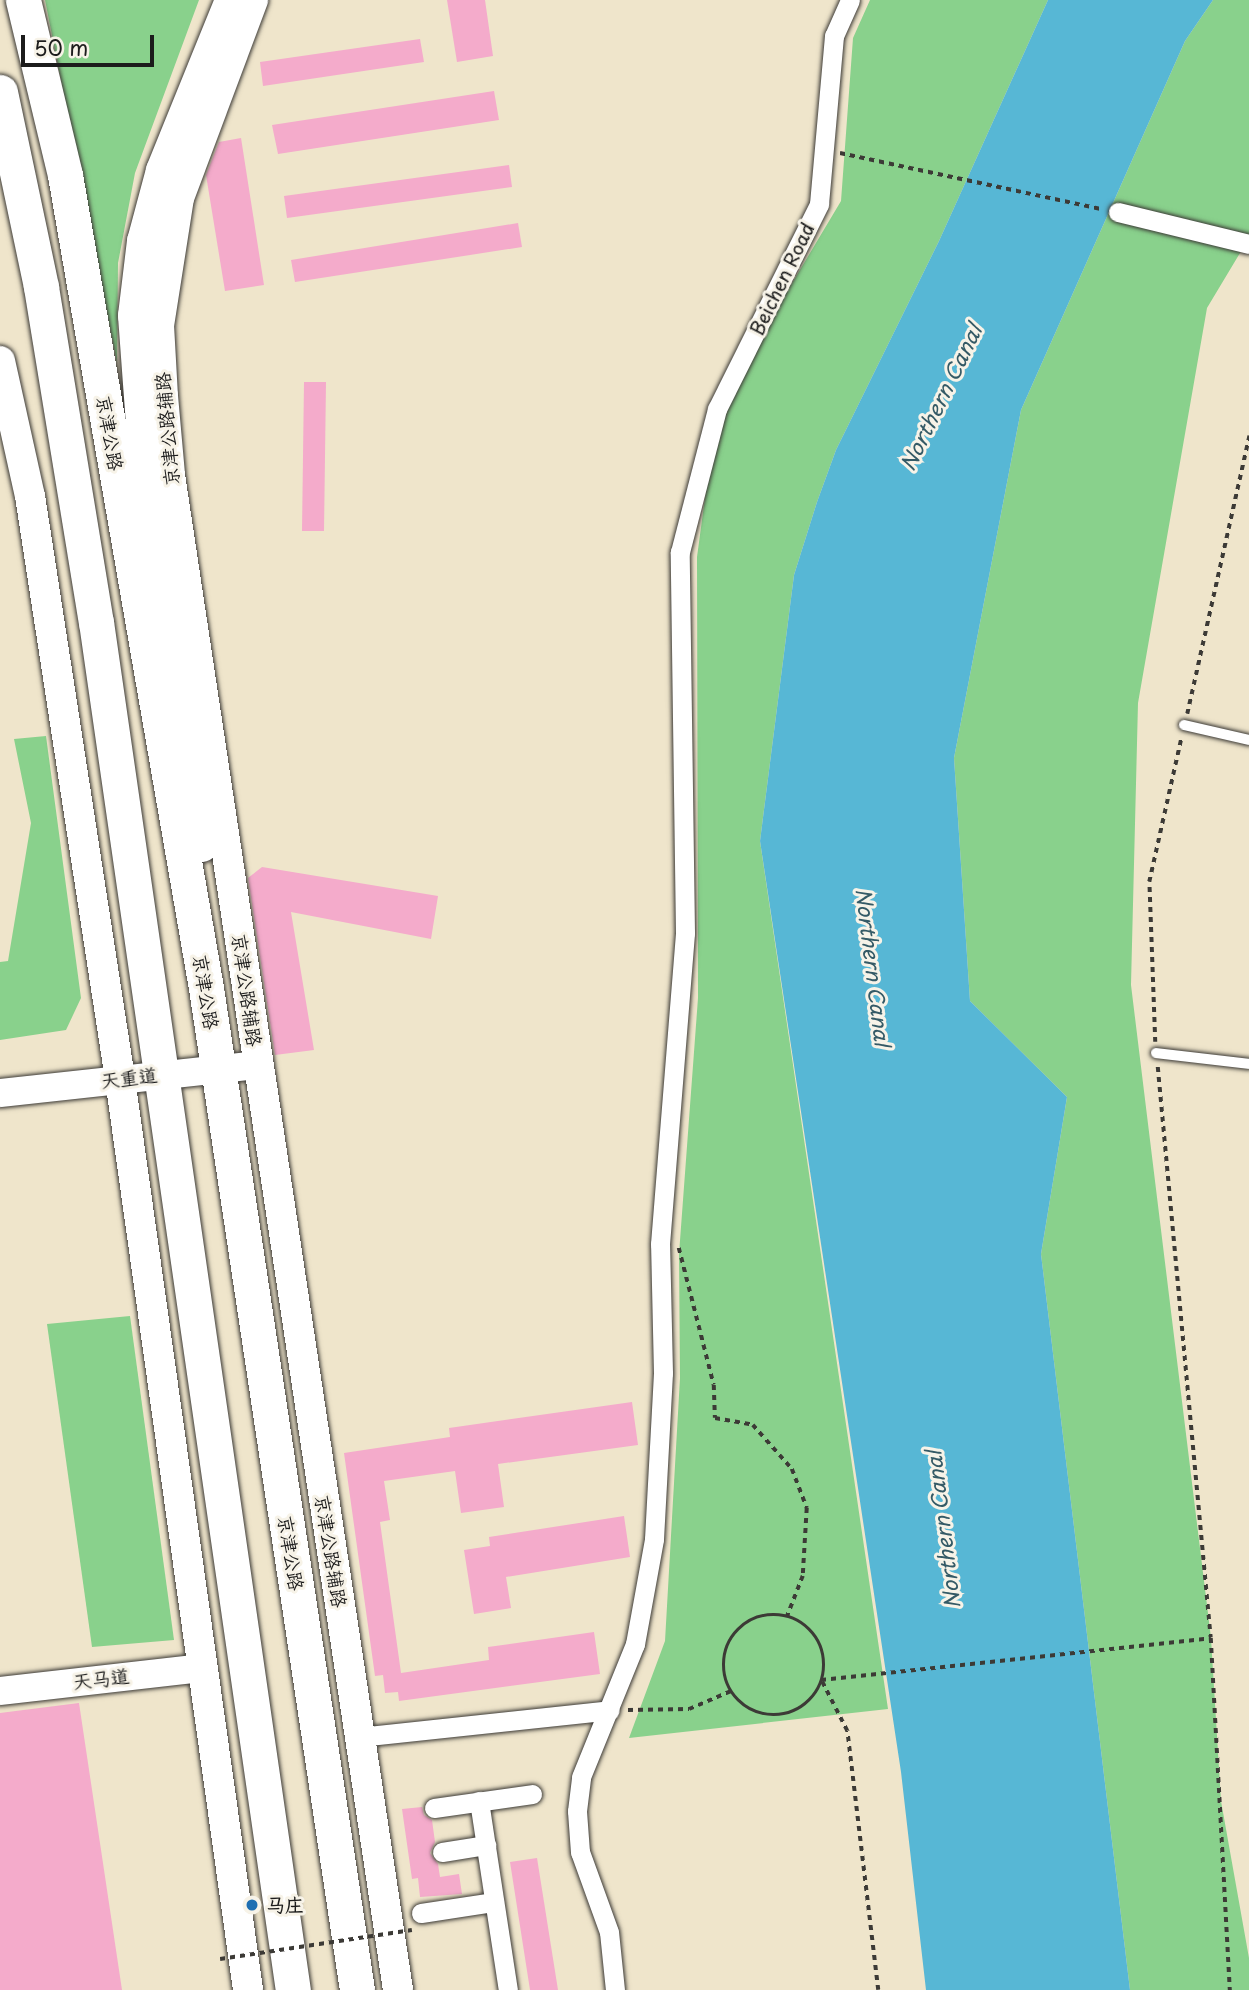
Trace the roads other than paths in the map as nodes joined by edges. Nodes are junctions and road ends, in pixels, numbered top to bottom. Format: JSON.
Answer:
{"nodes":[{"id":1,"x":23,"y":0,"type":"edge"},
{"id":2,"x":232,"y":0,"type":"edge"},
{"id":3,"x":253,"y":0,"type":"edge"},
{"id":4,"x":850,"y":0,"type":"edge"},
{"id":5,"x":0,"y":92,"type":"edge"},
{"id":6,"x":0,"y":204,"type":"edge"},
{"id":7,"x":1118,"y":212,"type":"road end"},
{"id":8,"x":1249,"y":244,"type":"edge"},
{"id":9,"x":41,"y":287,"type":"junction"},
{"id":10,"x":0,"y":361,"type":"edge"},
{"id":11,"x":1184,"y":725,"type":"road end"},
{"id":12,"x":1249,"y":740,"type":"edge"},
{"id":13,"x":206,"y":988,"type":"junction"},
{"id":14,"x":1156,"y":1053,"type":"road end"},
{"id":15,"x":1249,"y":1064,"type":"edge"},
{"id":16,"x":258,"y":1065,"type":"junction"},
{"id":17,"x":218,"y":1068,"type":"junction"},
{"id":18,"x":163,"y":1073,"type":"junction"},
{"id":19,"x":120,"y":1079,"type":"junction"},
{"id":20,"x":0,"y":1093,"type":"edge"},
{"id":21,"x":203,"y":1668,"type":"junction"},
{"id":22,"x":0,"y":1691,"type":"edge"},
{"id":23,"x":610,"y":1710,"type":"junction"},
{"id":24,"x":359,"y":1737,"type":"junction"},
{"id":25,"x":532,"y":1794,"type":"dead end"},
{"id":26,"x":479,"y":1801,"type":"junction"},
{"id":27,"x":434,"y":1808,"type":"dead end"},
{"id":28,"x":486,"y":1845,"type":"junction"},
{"id":29,"x":442,"y":1852,"type":"dead end"},
{"id":30,"x":494,"y":1902,"type":"junction"},
{"id":31,"x":416,"y":1922,"type":"road end"},
{"id":32,"x":248,"y":1990,"type":"edge"},
{"id":33,"x":293,"y":1990,"type":"edge"},
{"id":34,"x":356,"y":1990,"type":"edge"},
{"id":35,"x":398,"y":1990,"type":"edge"},
{"id":36,"x":508,"y":1990,"type":"edge"},
{"id":37,"x":614,"y":1990,"type":"edge"}],
"edges":[{"from":1,"to":13,"type":"highway","name":"京津公路"},
{"from":2,"to":13,"type":"highway"},
{"from":3,"to":16,"type":"main road","name":"京津公路辅路"},
{"from":4,"to":23,"type":"street","name":"Beichen Road"},
{"from":5,"to":9,"type":"highway"},
{"from":6,"to":9,"type":"highway"},
{"from":7,"to":8,"type":"street"},
{"from":9,"to":18,"type":"highway"},
{"from":10,"to":19,"type":"main road"},
{"from":11,"to":12,"type":"lane"},
{"from":13,"to":17,"type":"highway","name":"京津公路"},
{"from":14,"to":15,"type":"lane"},
{"from":16,"to":17,"type":"street","name":"天重道"},
{"from":16,"to":24,"type":"main road","name":"京津公路辅路"},
{"from":17,"to":18,"type":"street","name":"天重道"},
{"from":17,"to":34,"type":"highway","name":"京津公路"},
{"from":18,"to":19,"type":"street","name":"天重道"},
{"from":18,"to":33,"type":"highway"},
{"from":19,"to":20,"type":"street","name":"天重道"},
{"from":19,"to":21,"type":"main road"},
{"from":21,"to":22,"type":"street","name":"天马道"},
{"from":21,"to":32,"type":"main road"},
{"from":23,"to":24,"type":"street"},
{"from":23,"to":37,"type":"street","name":"Beichen Road"},
{"from":24,"to":35,"type":"main road","name":"京津公路辅路"},
{"from":25,"to":26,"type":"street"},
{"from":26,"to":27,"type":"street"},
{"from":26,"to":28,"type":"street"},
{"from":28,"to":29,"type":"street"},
{"from":28,"to":30,"type":"street"},
{"from":30,"to":31,"type":"street"},
{"from":30,"to":36,"type":"street"}]}
